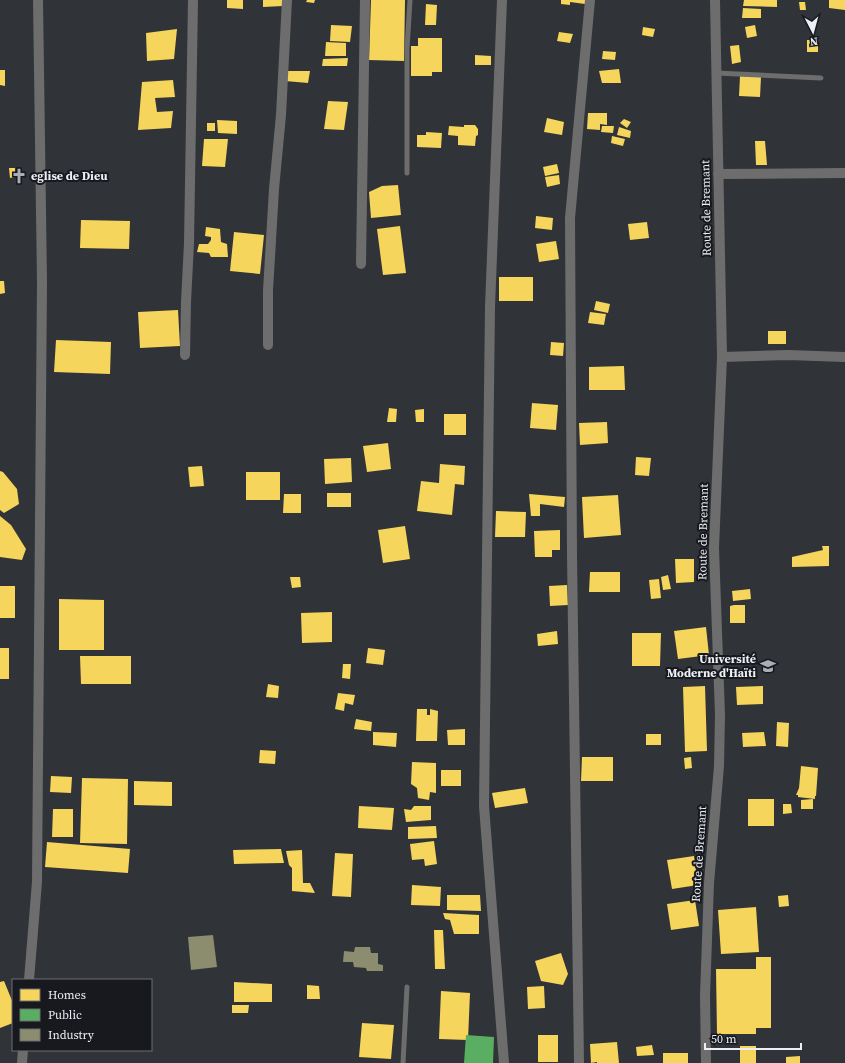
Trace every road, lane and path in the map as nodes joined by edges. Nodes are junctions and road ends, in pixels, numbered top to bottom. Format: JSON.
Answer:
{"nodes":[{"id":1,"x":38,"y":0,"type":"edge"},
{"id":2,"x":193,"y":0,"type":"edge"},
{"id":3,"x":287,"y":0,"type":"edge"},
{"id":4,"x":365,"y":0,"type":"edge"},
{"id":5,"x":410,"y":0,"type":"edge"},
{"id":6,"x":502,"y":0,"type":"edge"},
{"id":7,"x":590,"y":0,"type":"edge"},
{"id":8,"x":715,"y":0,"type":"edge"},
{"id":9,"x":716,"y":73,"type":"junction"},
{"id":10,"x":821,"y":78,"type":"dead end"},
{"id":11,"x":407,"y":173,"type":"dead end"},
{"id":12,"x":845,"y":173,"type":"edge"},
{"id":13,"x":718,"y":174,"type":"junction"},
{"id":14,"x":361,"y":264,"type":"dead end"},
{"id":15,"x":268,"y":345,"type":"dead end"},
{"id":16,"x":185,"y":355,"type":"dead end"},
{"id":17,"x":722,"y":357,"type":"junction"},
{"id":18,"x":845,"y":357,"type":"edge"},
{"id":19,"x":29,"y":979,"type":"edge"},
{"id":20,"x":407,"y":988,"type":"dead end"},
{"id":21,"x":23,"y":1051,"type":"edge"},
{"id":22,"x":22,"y":1063,"type":"edge"},
{"id":23,"x":403,"y":1063,"type":"edge"},
{"id":24,"x":504,"y":1063,"type":"edge"},
{"id":25,"x":579,"y":1063,"type":"edge"},
{"id":26,"x":706,"y":1063,"type":"edge"}],
"edges":[{"from":1,"to":19,"type":"street"},
{"from":2,"to":16,"type":"street"},
{"from":3,"to":15,"type":"street"},
{"from":4,"to":14,"type":"street"},
{"from":5,"to":11,"type":"lane"},
{"from":6,"to":24,"type":"street"},
{"from":7,"to":25,"type":"street"},
{"from":8,"to":9,"type":"street","name":"Route de Bremant"},
{"from":9,"to":10,"type":"lane"},
{"from":9,"to":13,"type":"street","name":"Route de Bremant"},
{"from":12,"to":13,"type":"street"},
{"from":13,"to":17,"type":"street","name":"Route de Bremant"},
{"from":17,"to":18,"type":"street"},
{"from":17,"to":26,"type":"street","name":"Route de Bremant"},
{"from":20,"to":23,"type":"lane"},
{"from":21,"to":22,"type":"street"}]}
